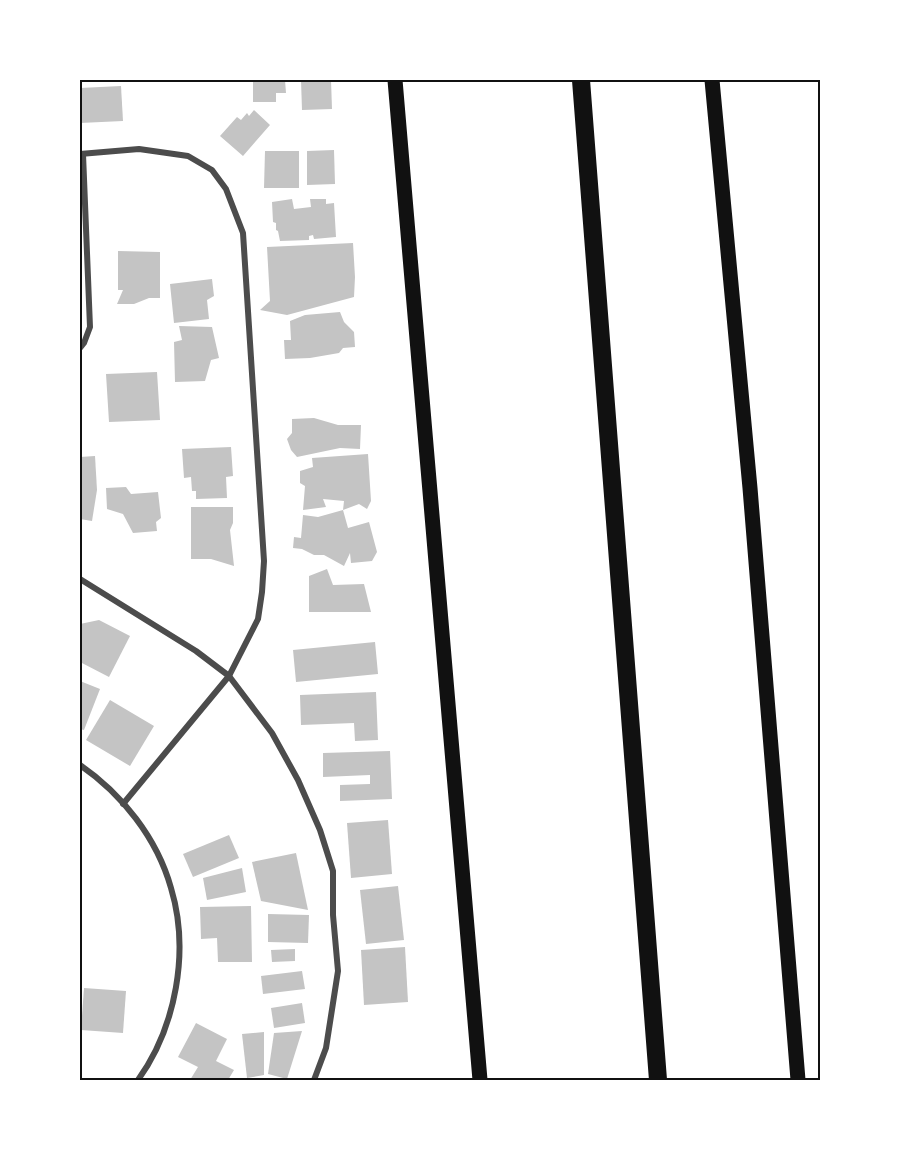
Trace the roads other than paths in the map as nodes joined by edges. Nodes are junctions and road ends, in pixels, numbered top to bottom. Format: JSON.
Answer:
{"nodes":[{"id":1,"x":395,"y":80,"type":"edge"},
{"id":2,"x":581,"y":80,"type":"edge"},
{"id":3,"x":712,"y":80,"type":"edge"},
{"id":4,"x":81,"y":154,"type":"edge"},
{"id":5,"x":80,"y":348,"type":"edge"},
{"id":6,"x":80,"y":579,"type":"edge"},
{"id":7,"x":229,"y":676,"type":"junction"},
{"id":8,"x":80,"y":765,"type":"edge"},
{"id":9,"x":123,"y":804,"type":"junction"},
{"id":10,"x":138,"y":1080,"type":"edge"},
{"id":11,"x":314,"y":1080,"type":"edge"},
{"id":12,"x":480,"y":1080,"type":"edge"},
{"id":13,"x":658,"y":1080,"type":"edge"},
{"id":14,"x":798,"y":1080,"type":"edge"}],
"edges":[{"from":1,"to":12,"type":"main road"},
{"from":2,"to":13,"type":"highway"},
{"from":3,"to":14,"type":"main road"},
{"from":4,"to":5,"type":"street"},
{"from":4,"to":7,"type":"street"},
{"from":6,"to":7,"type":"street"},
{"from":7,"to":9,"type":"street"},
{"from":7,"to":11,"type":"street"},
{"from":8,"to":9,"type":"street"},
{"from":9,"to":10,"type":"street"}]}
